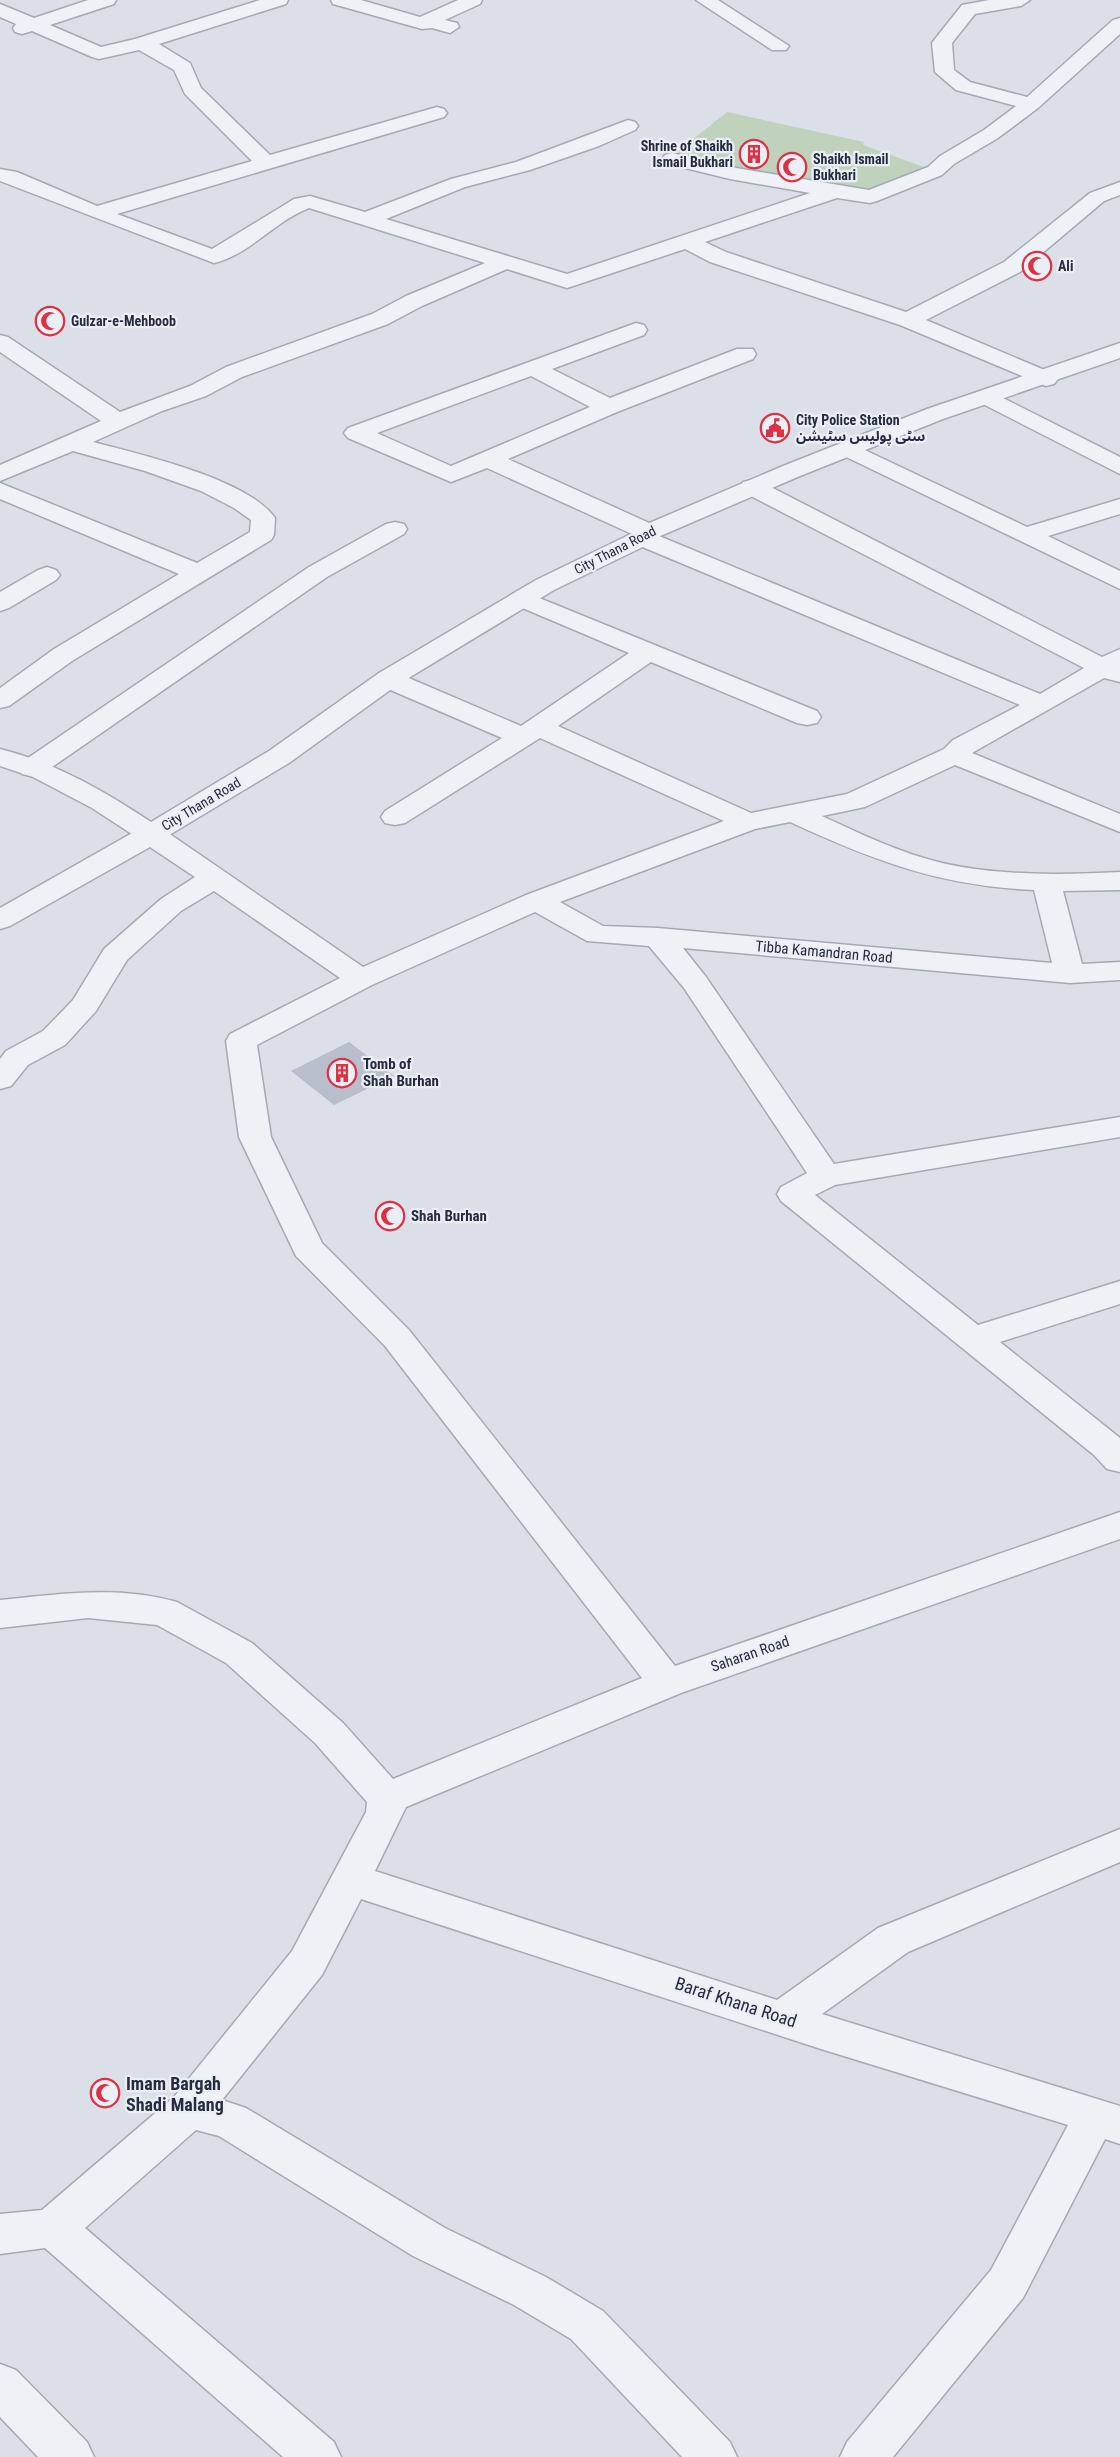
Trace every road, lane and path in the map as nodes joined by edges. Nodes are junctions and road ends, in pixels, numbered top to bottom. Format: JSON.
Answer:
{"nodes":[{"id":1,"x":107,"y":0,"type":"edge"},
{"id":2,"x":279,"y":0,"type":"edge"},
{"id":3,"x":340,"y":0,"type":"edge"},
{"id":4,"x":473,"y":0,"type":"edge"},
{"id":5,"x":705,"y":0,"type":"edge"},
{"id":6,"x":1021,"y":0,"type":"edge"},
{"id":7,"x":0,"y":10,"type":"edge"},
{"id":8,"x":423,"y":23,"type":"junction"},
{"id":9,"x":1120,"y":24,"type":"edge"},
{"id":10,"x":30,"y":25,"type":"junction"},
{"id":11,"x":450,"y":27,"type":"dead end"},
{"id":12,"x":0,"y":35,"type":"edge"},
{"id":13,"x":140,"y":44,"type":"junction"},
{"id":14,"x":779,"y":46,"type":"dead end"},
{"id":15,"x":1093,"y":48,"type":"junction"},
{"id":16,"x":1120,"y":53,"type":"edge"},
{"id":17,"x":1031,"y":104,"type":"junction"},
{"id":18,"x":436,"y":113,"type":"dead end"},
{"id":19,"x":628,"y":126,"type":"dead end"},
{"id":20,"x":672,"y":159,"type":"dead end"},
{"id":21,"x":267,"y":164,"type":"junction"},
{"id":22,"x":0,"y":175,"type":"edge"},
{"id":23,"x":1120,"y":188,"type":"edge"},
{"id":24,"x":839,"y":190,"type":"junction"},
{"id":25,"x":96,"y":213,"type":"junction"},
{"id":26,"x":369,"y":218,"type":"junction"},
{"id":27,"x":689,"y":242,"type":"junction"},
{"id":28,"x":503,"y":263,"type":"junction"},
{"id":29,"x":908,"y":320,"type":"junction"},
{"id":30,"x":636,"y":330,"type":"dead end"},
{"id":31,"x":0,"y":342,"type":"edge"},
{"id":32,"x":1120,"y":350,"type":"edge"},
{"id":33,"x":745,"y":354,"type":"dead end"},
{"id":34,"x":532,"y":368,"type":"junction"},
{"id":35,"x":1046,"y":378,"type":"junction"},
{"id":36,"x":987,"y":397,"type":"junction"},
{"id":37,"x":609,"y":408,"type":"junction"},
{"id":38,"x":119,"y":422,"type":"junction"},
{"id":39,"x":71,"y":443,"type":"junction"},
{"id":40,"x":849,"y":449,"type":"junction"},
{"id":41,"x":487,"y":459,"type":"junction"},
{"id":42,"x":1120,"y":467,"type":"edge"},
{"id":43,"x":0,"y":474,"type":"edge"},
{"id":44,"x":752,"y":488,"type":"junction"},
{"id":45,"x":0,"y":490,"type":"edge"},
{"id":46,"x":1120,"y":506,"type":"edge"},
{"id":47,"x":395,"y":528,"type":"dead end"},
{"id":48,"x":1026,"y":534,"type":"junction"},
{"id":49,"x":646,"y":535,"type":"junction"},
{"id":50,"x":199,"y":573,"type":"junction"},
{"id":51,"x":47,"y":575,"type":"dead end"},
{"id":52,"x":1120,"y":581,"type":"edge"},
{"id":53,"x":522,"y":599,"type":"junction"},
{"id":54,"x":0,"y":603,"type":"edge"},
{"id":55,"x":649,"y":651,"type":"junction"},
{"id":56,"x":1114,"y":667,"type":"edge"},
{"id":57,"x":388,"y":679,"type":"junction"},
{"id":58,"x":0,"y":700,"type":"edge"},
{"id":59,"x":1042,"y":704,"type":"junction"},
{"id":60,"x":807,"y":717,"type":"dead end"},
{"id":61,"x":529,"y":731,"type":"junction"},
{"id":62,"x":954,"y":755,"type":"junction"},
{"id":63,"x":0,"y":757,"type":"edge"},
{"id":64,"x":32,"y":768,"type":"junction"},
{"id":65,"x":795,"y":814,"type":"junction"},
{"id":66,"x":395,"y":817,"type":"dead end"},
{"id":67,"x":748,"y":822,"type":"junction"},
{"id":68,"x":1120,"y":824,"type":"edge"},
{"id":69,"x":151,"y":834,"type":"junction"},
{"id":70,"x":214,"y":878,"type":"junction"},
{"id":71,"x":1046,"y":880,"type":"junction"},
{"id":72,"x":1120,"y":881,"type":"edge"},
{"id":73,"x":536,"y":901,"type":"junction"},
{"id":74,"x":0,"y":920,"type":"edge"},
{"id":75,"x":658,"y":938,"type":"junction"},
{"id":76,"x":1120,"y":970,"type":"edge"},
{"id":77,"x":1070,"y":974,"type":"junction"},
{"id":78,"x":361,"y":979,"type":"junction"},
{"id":79,"x":0,"y":1079,"type":"edge"},
{"id":80,"x":1120,"y":1127,"type":"edge"},
{"id":81,"x":826,"y":1176,"type":"junction"},
{"id":82,"x":1120,"y":1292,"type":"edge"},
{"id":83,"x":975,"y":1338,"type":"junction"},
{"id":84,"x":1120,"y":1460,"type":"edge"},
{"id":85,"x":1120,"y":1524,"type":"edge"},
{"id":86,"x":0,"y":1614,"type":"edge"},
{"id":87,"x":667,"y":1683,"type":"junction"},
{"id":88,"x":387,"y":1798,"type":"junction"},
{"id":89,"x":1117,"y":1849,"type":"edge"},
{"id":90,"x":352,"y":1880,"type":"junction"},
{"id":91,"x":785,"y":2017,"type":"junction"},
{"id":92,"x":189,"y":2110,"type":"junction"},
{"id":93,"x":1107,"y":2120,"type":"edge"},
{"id":94,"x":53,"y":2228,"type":"junction"},
{"id":95,"x":0,"y":2234,"type":"edge"},
{"id":96,"x":0,"y":2385,"type":"edge"},
{"id":97,"x":70,"y":2457,"type":"edge"},
{"id":98,"x":317,"y":2457,"type":"edge"},
{"id":99,"x":713,"y":2457,"type":"edge"},
{"id":100,"x":864,"y":2457,"type":"edge"}],
"edges":[{"from":1,"to":10,"type":"street"},
{"from":2,"to":13,"type":"street"},
{"from":3,"to":8,"type":"street"},
{"from":4,"to":8,"type":"street"},
{"from":5,"to":14,"type":"street"},
{"from":6,"to":17,"type":"street"},
{"from":7,"to":10,"type":"street"},
{"from":8,"to":11,"type":"street"},
{"from":9,"to":15,"type":"street"},
{"from":10,"to":12,"type":"street"},
{"from":10,"to":13,"type":"street"},
{"from":13,"to":21,"type":"street"},
{"from":15,"to":16,"type":"street"},
{"from":15,"to":17,"type":"street"},
{"from":17,"to":24,"type":"street"},
{"from":18,"to":21,"type":"street"},
{"from":19,"to":26,"type":"street"},
{"from":20,"to":24,"type":"street"},
{"from":21,"to":25,"type":"street"},
{"from":22,"to":25,"type":"street"},
{"from":23,"to":29,"type":"street"},
{"from":24,"to":27,"type":"street"},
{"from":25,"to":26,"type":"street"},
{"from":26,"to":28,"type":"street"},
{"from":27,"to":28,"type":"street"},
{"from":27,"to":29,"type":"street"},
{"from":28,"to":38,"type":"street"},
{"from":29,"to":35,"type":"street"},
{"from":30,"to":34,"type":"street"},
{"from":31,"to":38,"type":"street"},
{"from":32,"to":35,"type":"street","name":"City Thana Road"},
{"from":33,"to":37,"type":"street"},
{"from":34,"to":37,"type":"street"},
{"from":34,"to":41,"type":"street"},
{"from":35,"to":36,"type":"street","name":"City Thana Road"},
{"from":36,"to":40,"type":"street","name":"City Thana Road"},
{"from":36,"to":42,"type":"street"},
{"from":37,"to":41,"type":"street"},
{"from":38,"to":39,"type":"street"},
{"from":39,"to":43,"type":"street"},
{"from":39,"to":50,"type":"street"},
{"from":40,"to":44,"type":"street","name":"City Thana Road"},
{"from":40,"to":48,"type":"street"},
{"from":41,"to":49,"type":"street"},
{"from":44,"to":49,"type":"street","name":"City Thana Road"},
{"from":44,"to":56,"type":"street"},
{"from":45,"to":50,"type":"street"},
{"from":46,"to":48,"type":"street"},
{"from":47,"to":64,"type":"street"},
{"from":48,"to":52,"type":"street"},
{"from":49,"to":53,"type":"street","name":"City Thana Road"},
{"from":49,"to":59,"type":"street"},
{"from":50,"to":58,"type":"street"},
{"from":51,"to":54,"type":"street"},
{"from":53,"to":55,"type":"street"},
{"from":53,"to":57,"type":"street","name":"City Thana Road"},
{"from":55,"to":60,"type":"street"},
{"from":55,"to":61,"type":"street"},
{"from":56,"to":59,"type":"street"},
{"from":57,"to":61,"type":"street"},
{"from":57,"to":69,"type":"street","name":"City Thana Road"},
{"from":59,"to":62,"type":"street"},
{"from":61,"to":66,"type":"street"},
{"from":61,"to":67,"type":"street"},
{"from":62,"to":65,"type":"street"},
{"from":62,"to":68,"type":"street"},
{"from":63,"to":64,"type":"street"},
{"from":64,"to":69,"type":"street"},
{"from":65,"to":67,"type":"street"},
{"from":65,"to":71,"type":"street"},
{"from":67,"to":73,"type":"street"},
{"from":69,"to":70,"type":"street"},
{"from":69,"to":74,"type":"street","name":"City Thana Road"},
{"from":70,"to":78,"type":"street"},
{"from":70,"to":79,"type":"street"},
{"from":71,"to":72,"type":"street"},
{"from":71,"to":77,"type":"street"},
{"from":73,"to":75,"type":"street","name":"Tibba Kamandran Road"},
{"from":73,"to":78,"type":"street"},
{"from":75,"to":77,"type":"street","name":"Tibba Kamandran Road"},
{"from":75,"to":81,"type":"street"},
{"from":76,"to":77,"type":"street","name":"Tibba Kamandran Road"},
{"from":78,"to":87,"type":"street"},
{"from":80,"to":81,"type":"street"},
{"from":81,"to":83,"type":"street"},
{"from":82,"to":83,"type":"street"},
{"from":83,"to":84,"type":"street"},
{"from":85,"to":87,"type":"street","name":"Saharan Road"},
{"from":86,"to":88,"type":"street"},
{"from":87,"to":88,"type":"street","name":"Saharan Road"},
{"from":88,"to":90,"type":"street"},
{"from":89,"to":91,"type":"street"},
{"from":90,"to":91,"type":"street","name":"Baraf Khana Road"},
{"from":90,"to":92,"type":"street"},
{"from":91,"to":93,"type":"street","name":"Baraf Khana Road"},
{"from":92,"to":94,"type":"street"},
{"from":92,"to":99,"type":"street"},
{"from":93,"to":100,"type":"street"},
{"from":94,"to":95,"type":"street"},
{"from":94,"to":98,"type":"street"},
{"from":96,"to":97,"type":"street"}]}
